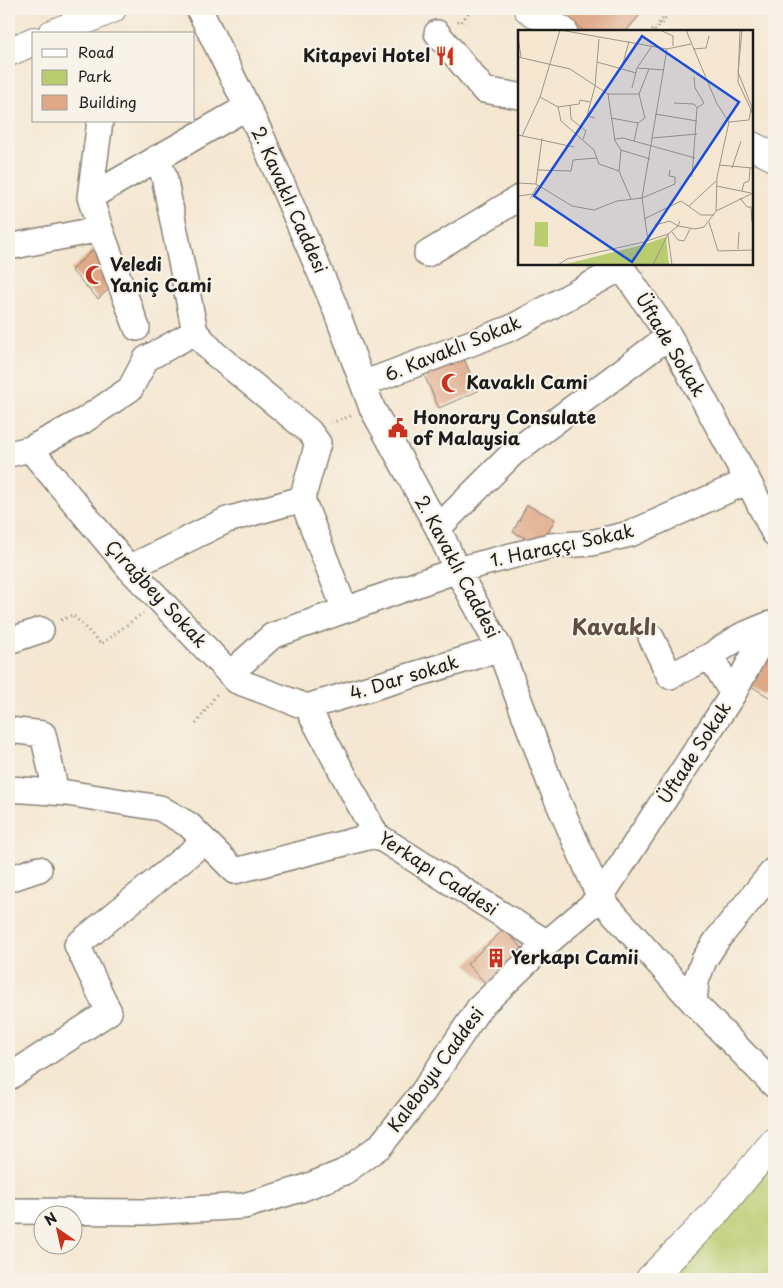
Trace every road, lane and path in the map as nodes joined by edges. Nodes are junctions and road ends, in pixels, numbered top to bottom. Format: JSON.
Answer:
{"nodes":[{"id":1,"x":199,"y":9,"type":"edge"},
{"id":2,"x":471,"y":9,"type":"edge"},
{"id":3,"x":528,"y":9,"type":"edge"},
{"id":4,"x":666,"y":17,"type":"dead end"},
{"id":5,"x":98,"y":20,"type":"edge"},
{"id":6,"x":461,"y":23,"type":"dead end"},
{"id":7,"x":561,"y":30,"type":"edge"},
{"id":8,"x":655,"y":30,"type":"edge"},
{"id":9,"x":59,"y":32,"type":"edge"},
{"id":10,"x":437,"y":33,"type":"dead end"},
{"id":11,"x":32,"y":43,"type":"edge"},
{"id":12,"x":9,"y":52,"type":"edge"},
{"id":13,"x":518,"y":96,"type":"edge"},
{"id":14,"x":247,"y":107,"type":"junction"},
{"id":15,"x":100,"y":122,"type":"edge"},
{"id":16,"x":753,"y":146,"type":"edge"},
{"id":17,"x":774,"y":157,"type":"edge"},
{"id":18,"x":157,"y":158,"type":"junction"},
{"id":19,"x":90,"y":197,"type":"junction"},
{"id":20,"x":518,"y":199,"type":"edge"},
{"id":21,"x":100,"y":229,"type":"junction"},
{"id":22,"x":9,"y":247,"type":"edge"},
{"id":23,"x":427,"y":254,"type":"dead end"},
{"id":24,"x":620,"y":266,"type":"edge"},
{"id":25,"x":137,"y":328,"type":"dead end"},
{"id":26,"x":195,"y":332,"type":"junction"},
{"id":27,"x":669,"y":336,"type":"junction"},
{"id":28,"x":363,"y":384,"type":"junction"},
{"id":29,"x":372,"y":408,"type":"junction"},
{"id":30,"x":309,"y":431,"type":"junction"},
{"id":31,"x":19,"y":451,"type":"edge"},
{"id":32,"x":748,"y":481,"type":"junction"},
{"id":33,"x":302,"y":499,"type":"junction"},
{"id":34,"x":438,"y":528,"type":"junction"},
{"id":35,"x":774,"y":533,"type":"edge"},
{"id":36,"x":129,"y":568,"type":"junction"},
{"id":37,"x":457,"y":570,"type":"junction"},
{"id":38,"x":159,"y":600,"type":"junction"},
{"id":39,"x":345,"y":610,"type":"junction"},
{"id":40,"x":772,"y":625,"type":"edge"},
{"id":41,"x":40,"y":630,"type":"joint"},
{"id":42,"x":651,"y":637,"type":"dead end"},
{"id":43,"x":9,"y":640,"type":"edge"},
{"id":44,"x":500,"y":649,"type":"junction"},
{"id":45,"x":710,"y":656,"type":"junction"},
{"id":46,"x":231,"y":674,"type":"junction"},
{"id":47,"x":733,"y":694,"type":"junction"},
{"id":48,"x":307,"y":707,"type":"junction"},
{"id":49,"x":196,"y":724,"type":"dead end"},
{"id":50,"x":9,"y":730,"type":"edge"},
{"id":51,"x":9,"y":789,"type":"edge"},
{"id":52,"x":56,"y":792,"type":"junction"},
{"id":53,"x":376,"y":836,"type":"junction"},
{"id":54,"x":205,"y":842,"type":"junction"},
{"id":55,"x":39,"y":869,"type":"dead end"},
{"id":56,"x":774,"y":870,"type":"edge"},
{"id":57,"x":9,"y":879,"type":"edge"},
{"id":58,"x":600,"y":898,"type":"junction"},
{"id":59,"x":547,"y":944,"type":"junction"},
{"id":60,"x":694,"y":1003,"type":"junction"},
{"id":61,"x":9,"y":1077,"type":"edge"},
{"id":62,"x":774,"y":1085,"type":"edge"},
{"id":63,"x":774,"y":1142,"type":"edge"},
{"id":64,"x":9,"y":1211,"type":"edge"},
{"id":65,"x":650,"y":1279,"type":"edge"}],
"edges":[{"from":1,"to":14,"type":"street","name":"2. Kavaklı Caddesi"},
{"from":2,"to":6,"type":"path"},
{"from":3,"to":7,"type":"main road"},
{"from":4,"to":8,"type":"path"},
{"from":5,"to":9,"type":"main road"},
{"from":10,"to":13,"type":"street"},
{"from":11,"to":12,"type":"main road"},
{"from":14,"to":18,"type":"street"},
{"from":14,"to":28,"type":"street","name":"2. Kavaklı Caddesi"},
{"from":15,"to":19,"type":"street"},
{"from":16,"to":17,"type":"main road"},
{"from":18,"to":19,"type":"street"},
{"from":18,"to":26,"type":"street"},
{"from":19,"to":21,"type":"street"},
{"from":20,"to":23,"type":"street"},
{"from":21,"to":22,"type":"street"},
{"from":21,"to":25,"type":"street"},
{"from":24,"to":27,"type":"street","name":"Üftade Sokak"},
{"from":24,"to":28,"type":"street","name":"6. Kavaklı Sokak"},
{"from":26,"to":30,"type":"street"},
{"from":26,"to":31,"type":"street"},
{"from":27,"to":32,"type":"street","name":"Üftade Sokak"},
{"from":27,"to":34,"type":"street"},
{"from":28,"to":29,"type":"street","name":"2. Kavaklı Caddesi"},
{"from":29,"to":30,"type":"path"},
{"from":29,"to":34,"type":"street","name":"2. Kavaklı Caddesi"},
{"from":30,"to":33,"type":"street"},
{"from":31,"to":36,"type":"street","name":"Çırağbey Sokak"},
{"from":32,"to":35,"type":"street","name":"Üftade Sokak"},
{"from":32,"to":37,"type":"street","name":"1. Haraççı Sokak"},
{"from":33,"to":36,"type":"street"},
{"from":33,"to":39,"type":"street"},
{"from":34,"to":37,"type":"street","name":"2. Kavaklı Caddesi"},
{"from":36,"to":38,"type":"street","name":"Çırağbey Sokak"},
{"from":37,"to":39,"type":"street","name":"1. Haraççı Sokak"},
{"from":37,"to":44,"type":"street","name":"2. Kavaklı Caddesi"},
{"from":38,"to":41,"type":"path"},
{"from":38,"to":46,"type":"street","name":"Çırağbey Sokak"},
{"from":39,"to":46,"type":"street","name":"1. Haraççı Sokak"},
{"from":40,"to":45,"type":"street"},
{"from":40,"to":47,"type":"street"},
{"from":41,"to":43,"type":"street"},
{"from":42,"to":45,"type":"street"},
{"from":44,"to":48,"type":"street","name":"4. Dar sokak"},
{"from":44,"to":58,"type":"street","name":"2. Kavaklı Caddesi"},
{"from":45,"to":47,"type":"street","name":"Üftade Sokak"},
{"from":46,"to":48,"type":"street","name":"Çırağbey Sokak"},
{"from":46,"to":49,"type":"path"},
{"from":47,"to":58,"type":"street","name":"Üftade Sokak"},
{"from":48,"to":53,"type":"street","name":"Yerkapı Caddesi"},
{"from":50,"to":52,"type":"street"},
{"from":51,"to":52,"type":"street"},
{"from":52,"to":54,"type":"street"},
{"from":53,"to":54,"type":"street"},
{"from":53,"to":59,"type":"street","name":"Yerkapı Caddesi"},
{"from":54,"to":61,"type":"street"},
{"from":55,"to":57,"type":"street"},
{"from":56,"to":60,"type":"street"},
{"from":58,"to":59,"type":"street","name":"Kaleboyu Caddesi"},
{"from":58,"to":60,"type":"street","name":"2. Kavaklı Caddesi"},
{"from":59,"to":64,"type":"street","name":"Kaleboyu Caddesi"},
{"from":60,"to":62,"type":"street","name":"2. Kavaklı Caddesi"},
{"from":63,"to":65,"type":"main road"}]}
